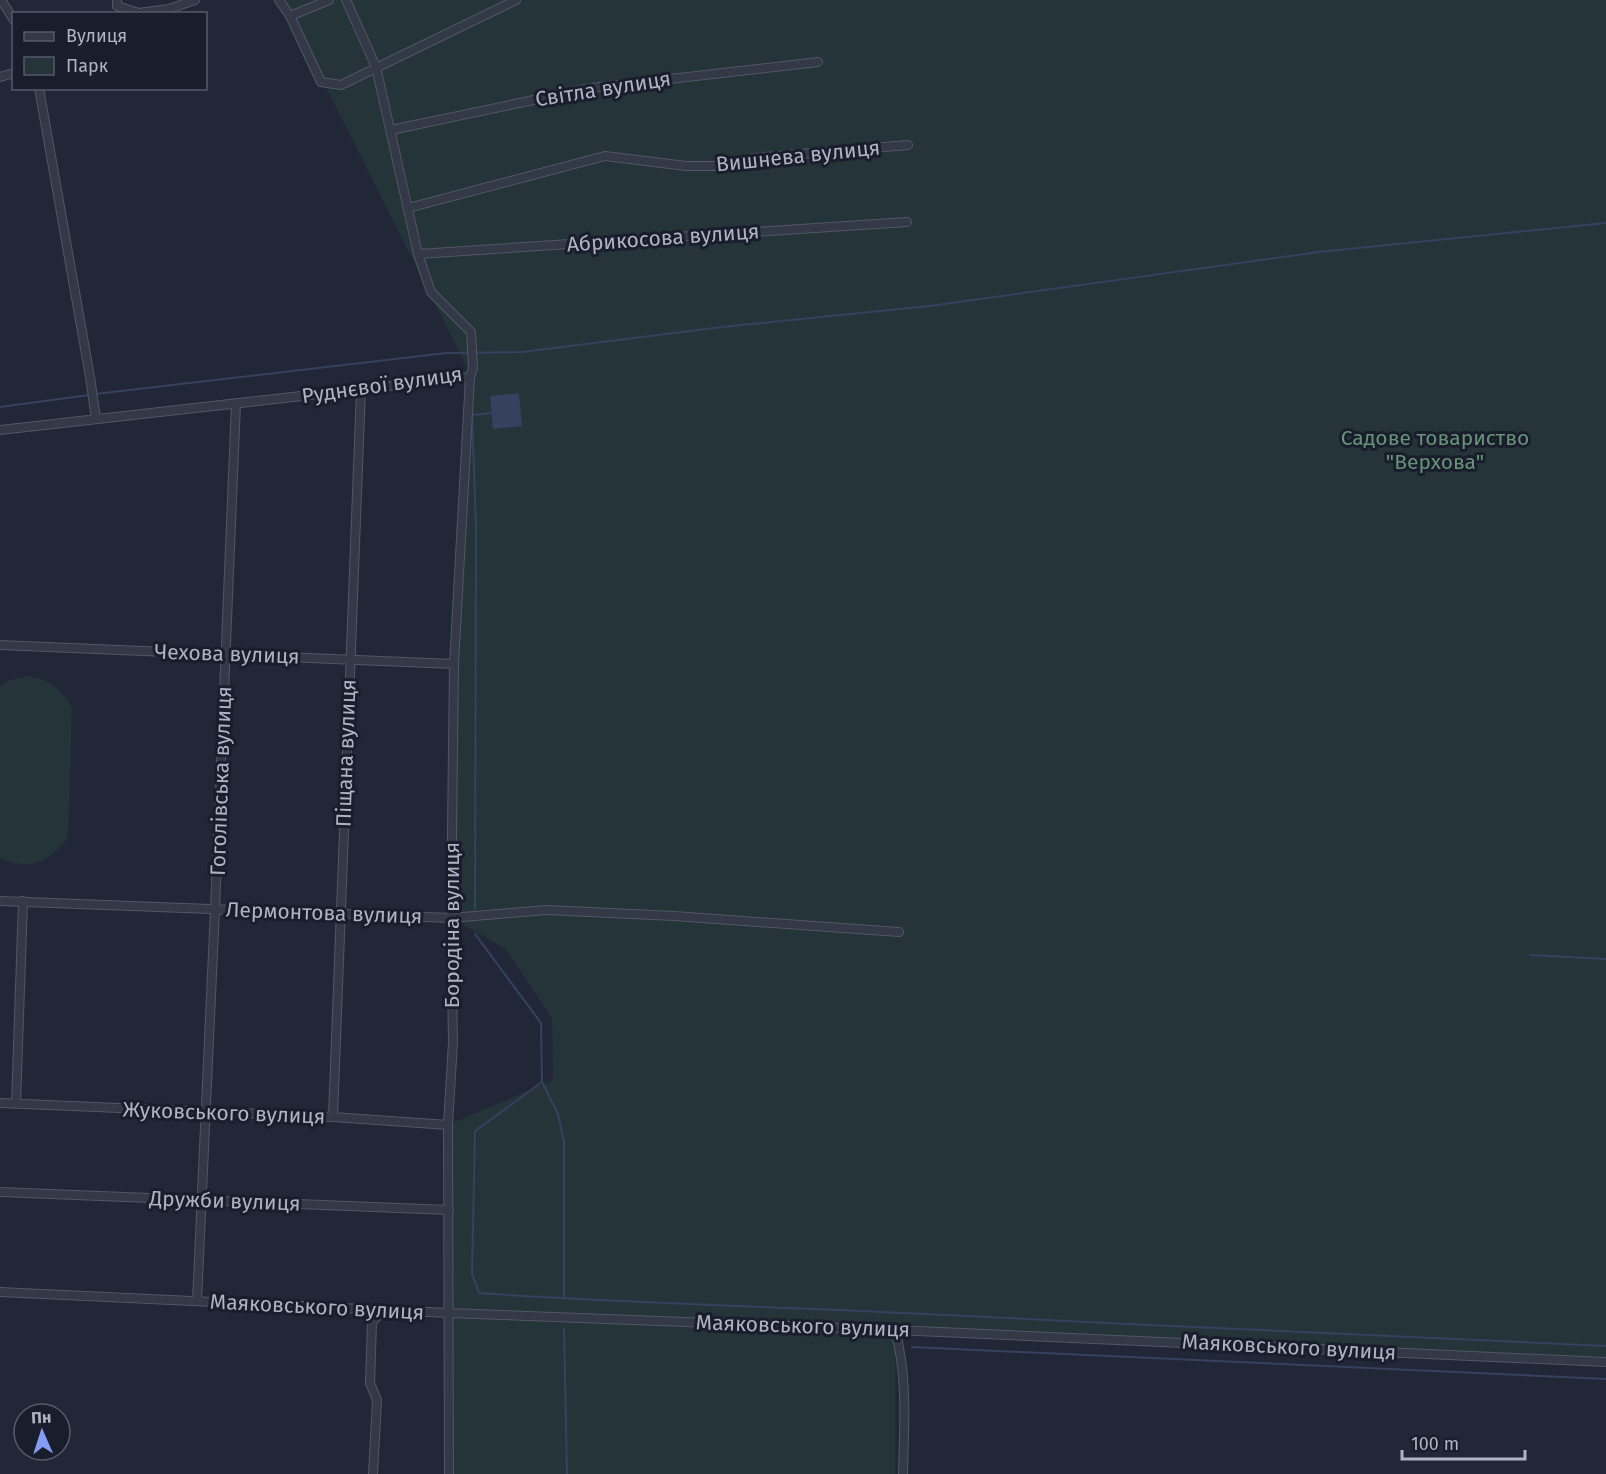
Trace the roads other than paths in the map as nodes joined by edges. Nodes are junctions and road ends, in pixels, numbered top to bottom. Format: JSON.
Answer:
{"nodes":[{"id":1,"x":1,"y":0,"type":"edge"},
{"id":2,"x":195,"y":0,"type":"edge"},
{"id":3,"x":279,"y":0,"type":"edge"},
{"id":4,"x":328,"y":0,"type":"edge"},
{"id":5,"x":346,"y":0,"type":"edge"},
{"id":6,"x":516,"y":0,"type":"edge"},
{"id":7,"x":116,"y":6,"type":"edge"},
{"id":8,"x":136,"y":12,"type":"edge"},
{"id":9,"x":146,"y":12,"type":"edge"},
{"id":10,"x":290,"y":16,"type":"junction"},
{"id":11,"x":12,"y":17,"type":"edge"},
{"id":12,"x":818,"y":62,"type":"dead end"},
{"id":13,"x":376,"y":67,"type":"junction"},
{"id":14,"x":39,"y":90,"type":"edge"},
{"id":15,"x":391,"y":130,"type":"junction"},
{"id":16,"x":908,"y":145,"type":"dead end"},
{"id":17,"x":408,"y":208,"type":"junction"},
{"id":18,"x":907,"y":222,"type":"dead end"},
{"id":19,"x":418,"y":254,"type":"junction"},
{"id":20,"x":472,"y":372,"type":"junction"},
{"id":21,"x":361,"y":389,"type":"junction"},
{"id":22,"x":236,"y":404,"type":"junction"},
{"id":23,"x":96,"y":419,"type":"junction"},
{"id":24,"x":0,"y":430,"type":"edge"},
{"id":25,"x":0,"y":645,"type":"edge"},
{"id":26,"x":226,"y":654,"type":"junction"},
{"id":27,"x":350,"y":659,"type":"junction"},
{"id":28,"x":454,"y":664,"type":"junction"},
{"id":29,"x":0,"y":901,"type":"edge"},
{"id":30,"x":23,"y":902,"type":"junction"},
{"id":31,"x":215,"y":909,"type":"junction"},
{"id":32,"x":340,"y":913,"type":"junction"},
{"id":33,"x":451,"y":918,"type":"junction"},
{"id":34,"x":899,"y":932,"type":"dead end"},
{"id":35,"x":0,"y":1103,"type":"edge"},
{"id":36,"x":16,"y":1104,"type":"junction"},
{"id":37,"x":206,"y":1112,"type":"junction"},
{"id":38,"x":333,"y":1117,"type":"junction"},
{"id":39,"x":448,"y":1125,"type":"junction"},
{"id":40,"x":0,"y":1192,"type":"edge"},
{"id":41,"x":201,"y":1200,"type":"junction"},
{"id":42,"x":449,"y":1210,"type":"junction"},
{"id":43,"x":0,"y":1293,"type":"edge"},
{"id":44,"x":197,"y":1302,"type":"junction"},
{"id":45,"x":384,"y":1310,"type":"junction"},
{"id":46,"x":449,"y":1313,"type":"junction"},
{"id":47,"x":895,"y":1330,"type":"junction"},
{"id":48,"x":1606,"y":1362,"type":"edge"},
{"id":49,"x":373,"y":1474,"type":"edge"},
{"id":50,"x":449,"y":1474,"type":"edge"},
{"id":51,"x":903,"y":1474,"type":"edge"}],
"edges":[{"from":1,"to":11,"type":"street"},
{"from":2,"to":9,"type":"street"},
{"from":3,"to":10,"type":"street"},
{"from":4,"to":10,"type":"street"},
{"from":5,"to":13,"type":"street","name":"Руднєвої вулиця"},
{"from":6,"to":13,"type":"street"},
{"from":7,"to":8,"type":"street"},
{"from":10,"to":13,"type":"street"},
{"from":12,"to":15,"type":"street","name":"Світла вулиця"},
{"from":13,"to":15,"type":"street","name":"Руднєвої вулиця"},
{"from":14,"to":23,"type":"street"},
{"from":15,"to":17,"type":"street","name":"Руднєвої вулиця"},
{"from":16,"to":17,"type":"street","name":"Вишнева вулиця"},
{"from":17,"to":19,"type":"street","name":"Руднєвої вулиця"},
{"from":18,"to":19,"type":"street","name":"Абрикосова вулиця"},
{"from":19,"to":20,"type":"street","name":"Руднєвої вулиця"},
{"from":20,"to":21,"type":"street","name":"Руднєвої вулиця"},
{"from":20,"to":28,"type":"street","name":"Бородіна вулиця"},
{"from":21,"to":22,"type":"street","name":"Руднєвої вулиця"},
{"from":21,"to":27,"type":"street","name":"Піщана вулиця"},
{"from":22,"to":23,"type":"street","name":"Руднєвої вулиця"},
{"from":22,"to":26,"type":"street","name":"Гоголівська вулиця"},
{"from":23,"to":24,"type":"street","name":"Руднєвої вулиця"},
{"from":25,"to":26,"type":"street","name":"Чехова вулиця"},
{"from":26,"to":27,"type":"street","name":"Чехова вулиця"},
{"from":26,"to":31,"type":"street","name":"Гоголівська вулиця"},
{"from":27,"to":28,"type":"street","name":"Чехова вулиця"},
{"from":27,"to":32,"type":"street","name":"Піщана вулиця"},
{"from":28,"to":33,"type":"street","name":"Бородіна вулиця"},
{"from":29,"to":30,"type":"street","name":"Лермонтова вулиця"},
{"from":30,"to":31,"type":"street","name":"Лермонтова вулиця"},
{"from":30,"to":36,"type":"street"},
{"from":31,"to":32,"type":"street","name":"Лермонтова вулиця"},
{"from":31,"to":37,"type":"street","name":"Гоголівська вулиця"},
{"from":32,"to":33,"type":"street","name":"Лермонтова вулиця"},
{"from":32,"to":38,"type":"street","name":"Піщана вулиця"},
{"from":33,"to":34,"type":"street","name":"Лермонтова вулиця"},
{"from":33,"to":39,"type":"street","name":"Бородіна вулиця"},
{"from":35,"to":36,"type":"street","name":"Жуковського вулиця"},
{"from":36,"to":37,"type":"street","name":"Жуковського вулиця"},
{"from":37,"to":38,"type":"street","name":"Жуковського вулиця"},
{"from":37,"to":41,"type":"street","name":"Гоголівська вулиця"},
{"from":38,"to":39,"type":"street","name":"Жуковського вулиця"},
{"from":39,"to":42,"type":"street","name":"Бородіна вулиця"},
{"from":40,"to":41,"type":"street","name":"Дружби вулиця"},
{"from":41,"to":42,"type":"street","name":"Дружби вулиця"},
{"from":41,"to":44,"type":"street","name":"Гоголівська вулиця"},
{"from":42,"to":46,"type":"street","name":"Бородіна вулиця"},
{"from":43,"to":44,"type":"street","name":"Маяковського вулиця"},
{"from":44,"to":45,"type":"street","name":"Маяковського вулиця"},
{"from":45,"to":46,"type":"street","name":"Маяковського вулиця"},
{"from":45,"to":49,"type":"street"},
{"from":46,"to":47,"type":"street","name":"Маяковського вулиця"},
{"from":46,"to":50,"type":"street","name":"Бородіна вулиця"},
{"from":47,"to":48,"type":"street","name":"Маяковського вулиця"},
{"from":47,"to":51,"type":"street"}]}
